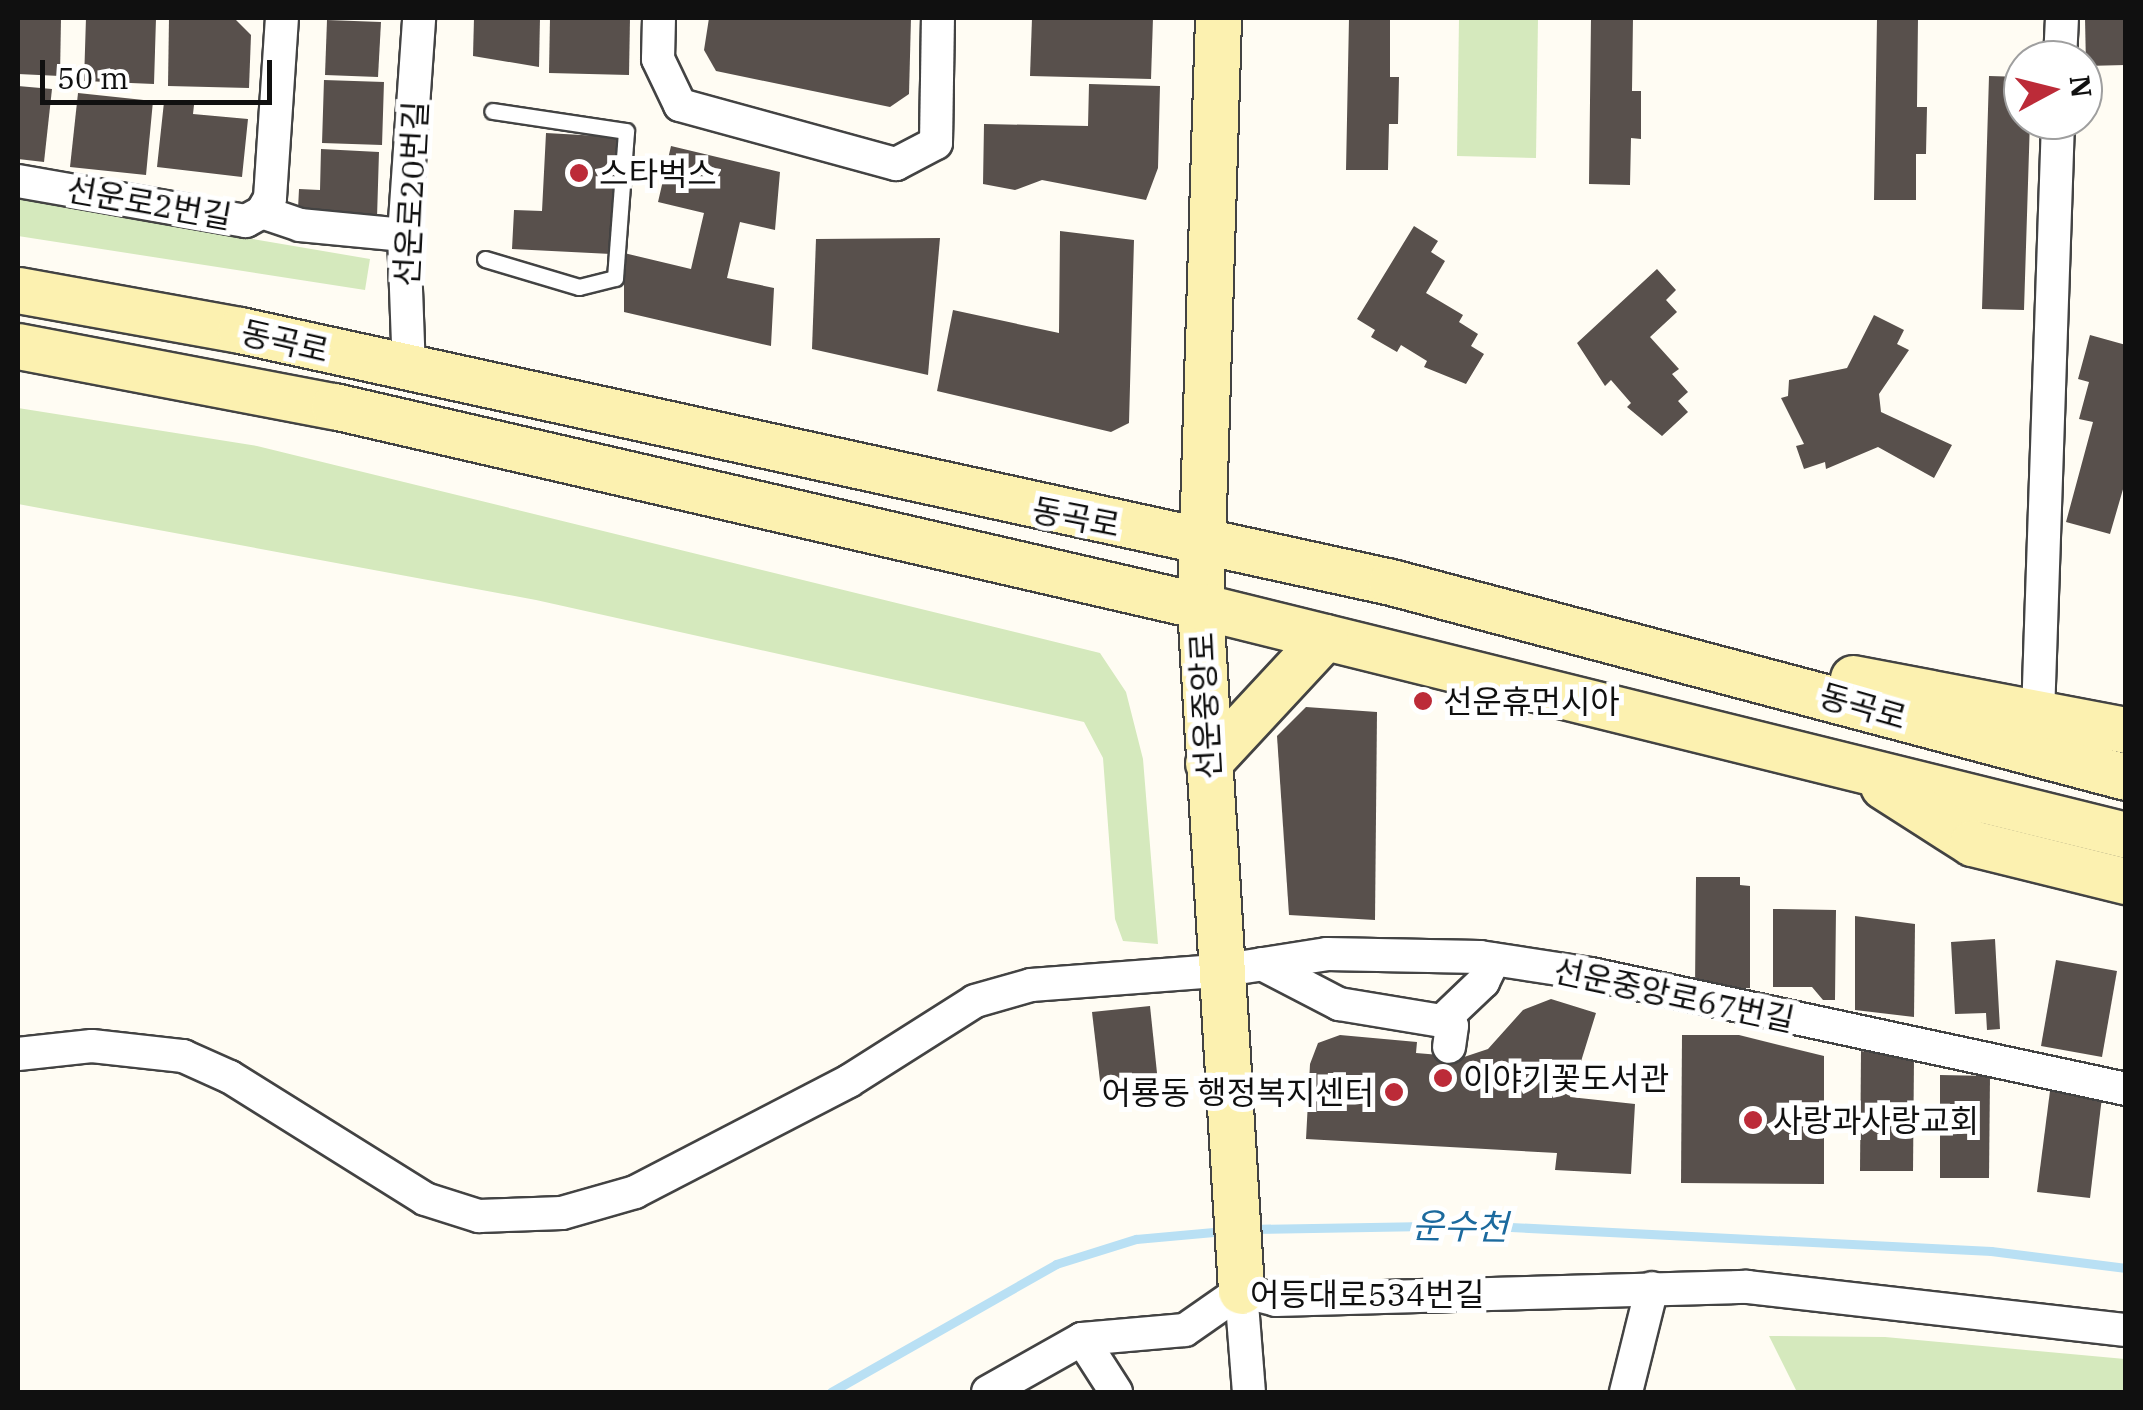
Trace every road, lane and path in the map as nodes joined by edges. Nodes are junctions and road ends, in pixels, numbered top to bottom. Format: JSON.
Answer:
{"nodes":[{"id":1,"x":282,"y":18,"type":"edge"},
{"id":2,"x":420,"y":18,"type":"edge"},
{"id":3,"x":659,"y":18,"type":"edge"},
{"id":4,"x":938,"y":18,"type":"edge"},
{"id":5,"x":1218,"y":18,"type":"edge"},
{"id":6,"x":492,"y":111,"type":"dead end"},
{"id":7,"x":2057,"y":140,"type":"edge"},
{"id":8,"x":18,"y":181,"type":"edge"},
{"id":9,"x":262,"y":212,"type":"junction"},
{"id":10,"x":404,"y":235,"type":"junction"},
{"id":11,"x":484,"y":259,"type":"dead end"},
{"id":12,"x":18,"y":290,"type":"edge"},
{"id":13,"x":18,"y":346,"type":"edge"},
{"id":14,"x":410,"y":371,"type":"junction"},
{"id":15,"x":1201,"y":541,"type":"junction"},
{"id":16,"x":1200,"y":606,"type":"junction"},
{"id":17,"x":1325,"y":638,"type":"junction"},
{"id":18,"x":1625,"y":640,"type":"junction"},
{"id":19,"x":2038,"y":715,"type":"junction"},
{"id":20,"x":2126,"y":730,"type":"edge"},
{"id":21,"x":1208,"y":763,"type":"junction"},
{"id":22,"x":1862,"y":770,"type":"junction"},
{"id":23,"x":2126,"y":777,"type":"edge"},
{"id":24,"x":2126,"y":834,"type":"edge"},
{"id":25,"x":2126,"y":881,"type":"edge"},
{"id":26,"x":1494,"y":959,"type":"junction"},
{"id":27,"x":1262,"y":964,"type":"junction"},
{"id":28,"x":1218,"y":971,"type":"junction"},
{"id":29,"x":18,"y":1054,"type":"edge"},
{"id":30,"x":2126,"y":1089,"type":"edge"},
{"id":31,"x":1240,"y":1284,"type":"junction"},
{"id":32,"x":1652,"y":1288,"type":"junction"},
{"id":33,"x":2126,"y":1330,"type":"edge"},
{"id":34,"x":1082,"y":1339,"type":"junction"},
{"id":35,"x":988,"y":1392,"type":"edge"},
{"id":36,"x":1116,"y":1392,"type":"edge"},
{"id":37,"x":1248,"y":1392,"type":"edge"},
{"id":38,"x":1626,"y":1392,"type":"edge"}],
"edges":[{"from":1,"to":9,"type":"street","name":"선운로2번길"},
{"from":2,"to":10,"type":"street","name":"선운로20번길"},
{"from":3,"to":4,"type":"street"},
{"from":5,"to":15,"type":"main road","name":"선운중앙로"},
{"from":6,"to":11,"type":"lane"},
{"from":7,"to":19,"type":"street"},
{"from":8,"to":9,"type":"street","name":"선운로2번길"},
{"from":9,"to":10,"type":"street"},
{"from":10,"to":14,"type":"street","name":"선운로20번길"},
{"from":12,"to":14,"type":"main road","name":"동곡로"},
{"from":13,"to":16,"type":"main road","name":"동곡로"},
{"from":14,"to":15,"type":"main road","name":"동곡로"},
{"from":15,"to":16,"type":"main road","name":"선운중앙로"},
{"from":15,"to":18,"type":"main road","name":"동곡로"},
{"from":16,"to":17,"type":"main road","name":"동곡로"},
{"from":16,"to":21,"type":"main road","name":"선운중앙로"},
{"from":17,"to":21,"type":"main road"},
{"from":17,"to":22,"type":"main road","name":"동곡로"},
{"from":18,"to":19,"type":"main road"},
{"from":18,"to":23,"type":"main road","name":"동곡로"},
{"from":19,"to":20,"type":"main road"},
{"from":21,"to":28,"type":"main road","name":"선운중앙로"},
{"from":22,"to":24,"type":"main road","name":"동곡로"},
{"from":22,"to":25,"type":"main road"},
{"from":26,"to":27,"type":"street","name":"선운중앙로67번길"},
{"from":26,"to":27,"type":"street"},
{"from":26,"to":30,"type":"street","name":"선운중앙로67번길"},
{"from":27,"to":28,"type":"street","name":"선운중앙로67번길"},
{"from":28,"to":29,"type":"street","name":"선운중앙로67번길"},
{"from":28,"to":31,"type":"main road","name":"선운중앙로"},
{"from":31,"to":32,"type":"street","name":"어등대로534번길"},
{"from":31,"to":34,"type":"street","name":"어등대로534번길"},
{"from":31,"to":37,"type":"street","name":"선운중앙로"},
{"from":32,"to":33,"type":"street","name":"어등대로534번길"},
{"from":32,"to":38,"type":"street"},
{"from":34,"to":35,"type":"street","name":"어등대로534번길"},
{"from":34,"to":36,"type":"street"}]}
